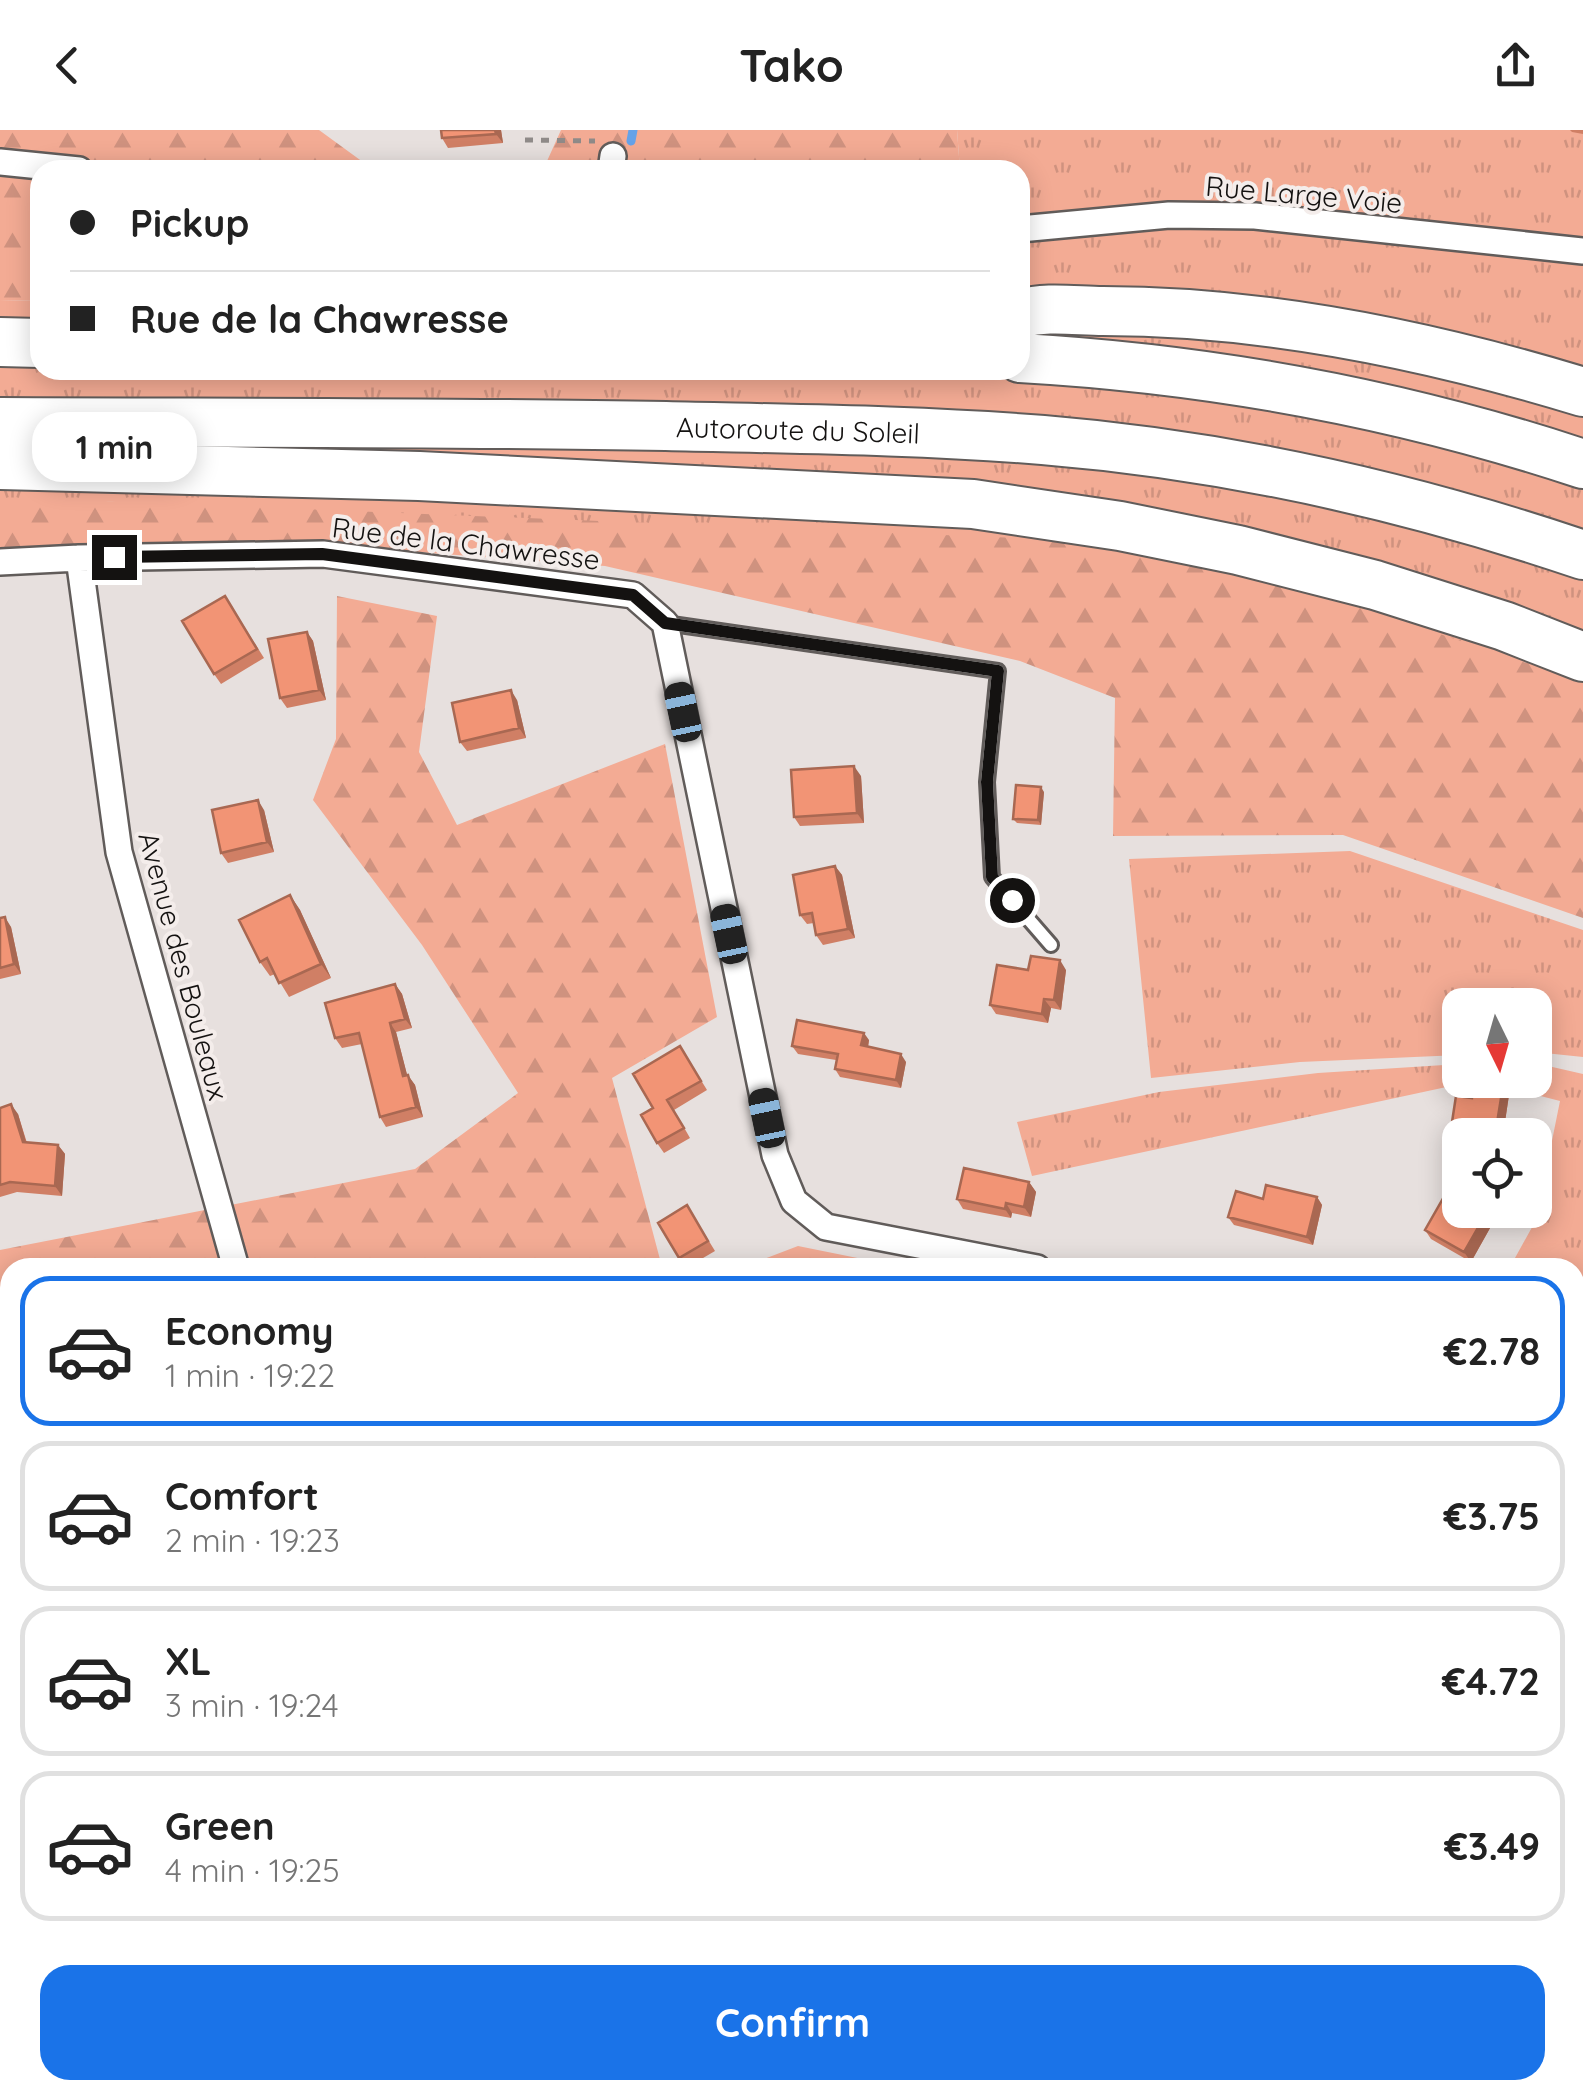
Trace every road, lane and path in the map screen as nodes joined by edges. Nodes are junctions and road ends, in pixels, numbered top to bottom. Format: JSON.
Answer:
{"nodes":[{"id":1,"x":524,"y":140,"type":"dead end"},
{"id":2,"x":608,"y":156,"type":"edge"},
{"id":3,"x":4,"y":169,"type":"edge"},
{"id":4,"x":30,"y":169,"type":"edge"},
{"id":5,"x":1030,"y":228,"type":"edge"},
{"id":6,"x":1583,"y":251,"type":"edge"},
{"id":7,"x":1030,"y":312,"type":"edge"},
{"id":8,"x":0,"y":342,"type":"edge"},
{"id":9,"x":30,"y":343,"type":"edge"},
{"id":10,"x":1030,"y":359,"type":"edge"},
{"id":11,"x":1583,"y":392,"type":"edge"},
{"id":12,"x":0,"y":422,"type":"edge"},
{"id":13,"x":0,"y":464,"type":"edge"},
{"id":14,"x":1583,"y":464,"type":"edge"},
{"id":15,"x":1583,"y":556,"type":"edge"},
{"id":16,"x":79,"y":558,"type":"junction"},
{"id":17,"x":0,"y":562,"type":"edge"},
{"id":18,"x":665,"y":623,"type":"junction"},
{"id":19,"x":1583,"y":657,"type":"edge"},
{"id":20,"x":1052,"y":945,"type":"dead end"},
{"id":21,"x":233,"y":1258,"type":"edge"},
{"id":22,"x":986,"y":1258,"type":"edge"}],
"edges":[{"from":1,"to":2,"type":"path"},
{"from":3,"to":4,"type":"street"},
{"from":5,"to":6,"type":"street","name":"Rue Large Voie"},
{"from":7,"to":11,"type":"highway"},
{"from":8,"to":9,"type":"highway"},
{"from":10,"to":14,"type":"highway"},
{"from":12,"to":15,"type":"highway","name":"Autoroute du Soleil"},
{"from":13,"to":19,"type":"highway"},
{"from":16,"to":17,"type":"street","name":"Rue de la Chawresse"},
{"from":16,"to":18,"type":"street","name":"Rue de la Chawresse"},
{"from":16,"to":21,"type":"street","name":"Avenue des Bouleaux"},
{"from":18,"to":20,"type":"lane"},
{"from":18,"to":22,"type":"street"}]}
